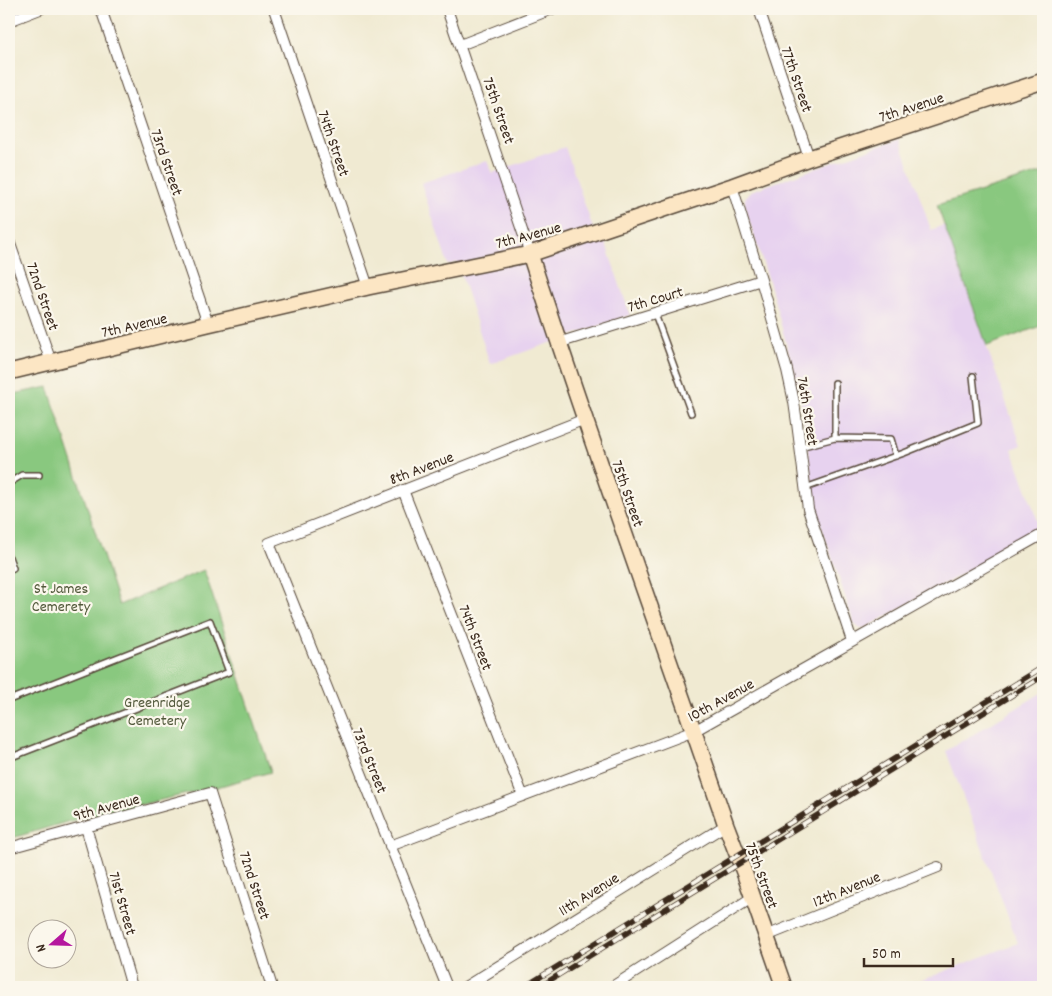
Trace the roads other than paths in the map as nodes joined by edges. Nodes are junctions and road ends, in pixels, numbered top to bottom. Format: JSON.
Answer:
{"nodes":[{"id":1,"x":40,"y":9,"type":"edge"},
{"id":2,"x":100,"y":9,"type":"edge"},
{"id":3,"x":274,"y":9,"type":"edge"},
{"id":4,"x":448,"y":9,"type":"edge"},
{"id":5,"x":552,"y":9,"type":"edge"},
{"id":6,"x":759,"y":9,"type":"edge"},
{"id":7,"x":9,"y":21,"type":"edge"},
{"id":8,"x":460,"y":44,"type":"junction"},
{"id":9,"x":1043,"y":81,"type":"edge"},
{"id":10,"x":809,"y":158,"type":"junction"},
{"id":11,"x":732,"y":186,"type":"junction"},
{"id":12,"x":9,"y":241,"type":"edge"},
{"id":13,"x":530,"y":254,"type":"junction"},
{"id":14,"x":761,"y":280,"type":"junction"},
{"id":15,"x":368,"y":287,"type":"junction"},
{"id":16,"x":655,"y":314,"type":"junction"},
{"id":17,"x":208,"y":324,"type":"junction"},
{"id":18,"x":558,"y":343,"type":"junction"},
{"id":19,"x":51,"y":362,"type":"junction"},
{"id":20,"x":9,"y":372,"type":"edge"},
{"id":21,"x":973,"y":376,"type":"dead end"},
{"id":22,"x":835,"y":383,"type":"dead end"},
{"id":23,"x":691,"y":413,"type":"dead end"},
{"id":24,"x":585,"y":418,"type":"junction"},
{"id":25,"x":835,"y":438,"type":"junction"},
{"id":26,"x":800,"y":447,"type":"junction"},
{"id":27,"x":896,"y":456,"type":"junction"},
{"id":28,"x":39,"y":475,"type":"dead end"},
{"id":29,"x":9,"y":483,"type":"edge"},
{"id":30,"x":805,"y":489,"type":"junction"},
{"id":31,"x":403,"y":490,"type":"junction"},
{"id":32,"x":1043,"y":534,"type":"edge"},
{"id":33,"x":269,"y":543,"type":"joint"},
{"id":34,"x":9,"y":557,"type":"edge"},
{"id":35,"x":9,"y":570,"type":"edge"},
{"id":36,"x":852,"y":642,"type":"junction"},
{"id":37,"x":9,"y":700,"type":"edge"},
{"id":38,"x":694,"y":731,"type":"junction"},
{"id":39,"x":9,"y":758,"type":"edge"},
{"id":40,"x":210,"y":793,"type":"joint"},
{"id":41,"x":523,"y":796,"type":"junction"},
{"id":42,"x":726,"y":825,"type":"junction"},
{"id":43,"x":86,"y":827,"type":"junction"},
{"id":44,"x":390,"y":846,"type":"junction"},
{"id":45,"x":9,"y":848,"type":"edge"},
{"id":46,"x":938,"y":867,"type":"dead end"},
{"id":47,"x":753,"y":897,"type":"junction"},
{"id":48,"x":766,"y":936,"type":"junction"},
{"id":49,"x":132,"y":987,"type":"edge"},
{"id":50,"x":272,"y":987,"type":"edge"},
{"id":51,"x":447,"y":987,"type":"edge"},
{"id":52,"x":465,"y":987,"type":"edge"},
{"id":53,"x":612,"y":987,"type":"edge"},
{"id":54,"x":784,"y":987,"type":"edge"}],
"edges":[{"from":1,"to":7,"type":"street"},
{"from":2,"to":17,"type":"street","name":"73rd Street"},
{"from":3,"to":15,"type":"street","name":"74th Street"},
{"from":4,"to":8,"type":"street","name":"75th Street"},
{"from":5,"to":8,"type":"street"},
{"from":6,"to":10,"type":"street","name":"77th Street"},
{"from":8,"to":13,"type":"street","name":"75th Street"},
{"from":9,"to":10,"type":"street","name":"7th Avenue"},
{"from":10,"to":11,"type":"street","name":"7th Avenue"},
{"from":11,"to":13,"type":"street","name":"7th Avenue"},
{"from":11,"to":14,"type":"street","name":"76th Street"},
{"from":12,"to":19,"type":"street","name":"72nd Street"},
{"from":13,"to":15,"type":"street","name":"7th Avenue"},
{"from":13,"to":18,"type":"street","name":"75th Street"},
{"from":14,"to":16,"type":"street","name":"7th Court"},
{"from":14,"to":26,"type":"street","name":"76th Street"},
{"from":15,"to":17,"type":"street","name":"7th Avenue"},
{"from":16,"to":18,"type":"street","name":"7th Court"},
{"from":16,"to":23,"type":"lane"},
{"from":17,"to":19,"type":"street","name":"7th Avenue"},
{"from":18,"to":24,"type":"street","name":"75th Street"},
{"from":19,"to":20,"type":"street","name":"7th Avenue"},
{"from":21,"to":27,"type":"lane"},
{"from":22,"to":25,"type":"lane"},
{"from":24,"to":31,"type":"street","name":"8th Avenue"},
{"from":24,"to":38,"type":"street","name":"75th Street"},
{"from":25,"to":26,"type":"lane"},
{"from":25,"to":27,"type":"lane"},
{"from":26,"to":30,"type":"street","name":"76th Street"},
{"from":27,"to":30,"type":"lane"},
{"from":28,"to":29,"type":"lane"},
{"from":30,"to":36,"type":"street","name":"76th Street"},
{"from":31,"to":33,"type":"street","name":"8th Avenue"},
{"from":31,"to":41,"type":"street","name":"74th Street"},
{"from":32,"to":36,"type":"street","name":"10th Avenue"},
{"from":33,"to":44,"type":"street","name":"73rd Street"},
{"from":34,"to":35,"type":"lane"},
{"from":36,"to":38,"type":"street","name":"10th Avenue"},
{"from":37,"to":39,"type":"lane"},
{"from":38,"to":41,"type":"street","name":"10th Avenue"},
{"from":38,"to":42,"type":"street","name":"75th Street"},
{"from":40,"to":43,"type":"street","name":"9th Avenue"},
{"from":40,"to":50,"type":"street","name":"72nd Street"},
{"from":41,"to":44,"type":"street","name":"10th Avenue"},
{"from":42,"to":47,"type":"street","name":"75th Street"},
{"from":42,"to":52,"type":"street","name":"11th Avenue"},
{"from":43,"to":45,"type":"street","name":"9th Avenue"},
{"from":43,"to":49,"type":"street","name":"71st Street"},
{"from":44,"to":51,"type":"street","name":"73rd Street"},
{"from":46,"to":48,"type":"street","name":"12th Avenue"},
{"from":47,"to":48,"type":"street","name":"75th Street"},
{"from":47,"to":53,"type":"street"},
{"from":48,"to":54,"type":"street","name":"75th Street"}]}
